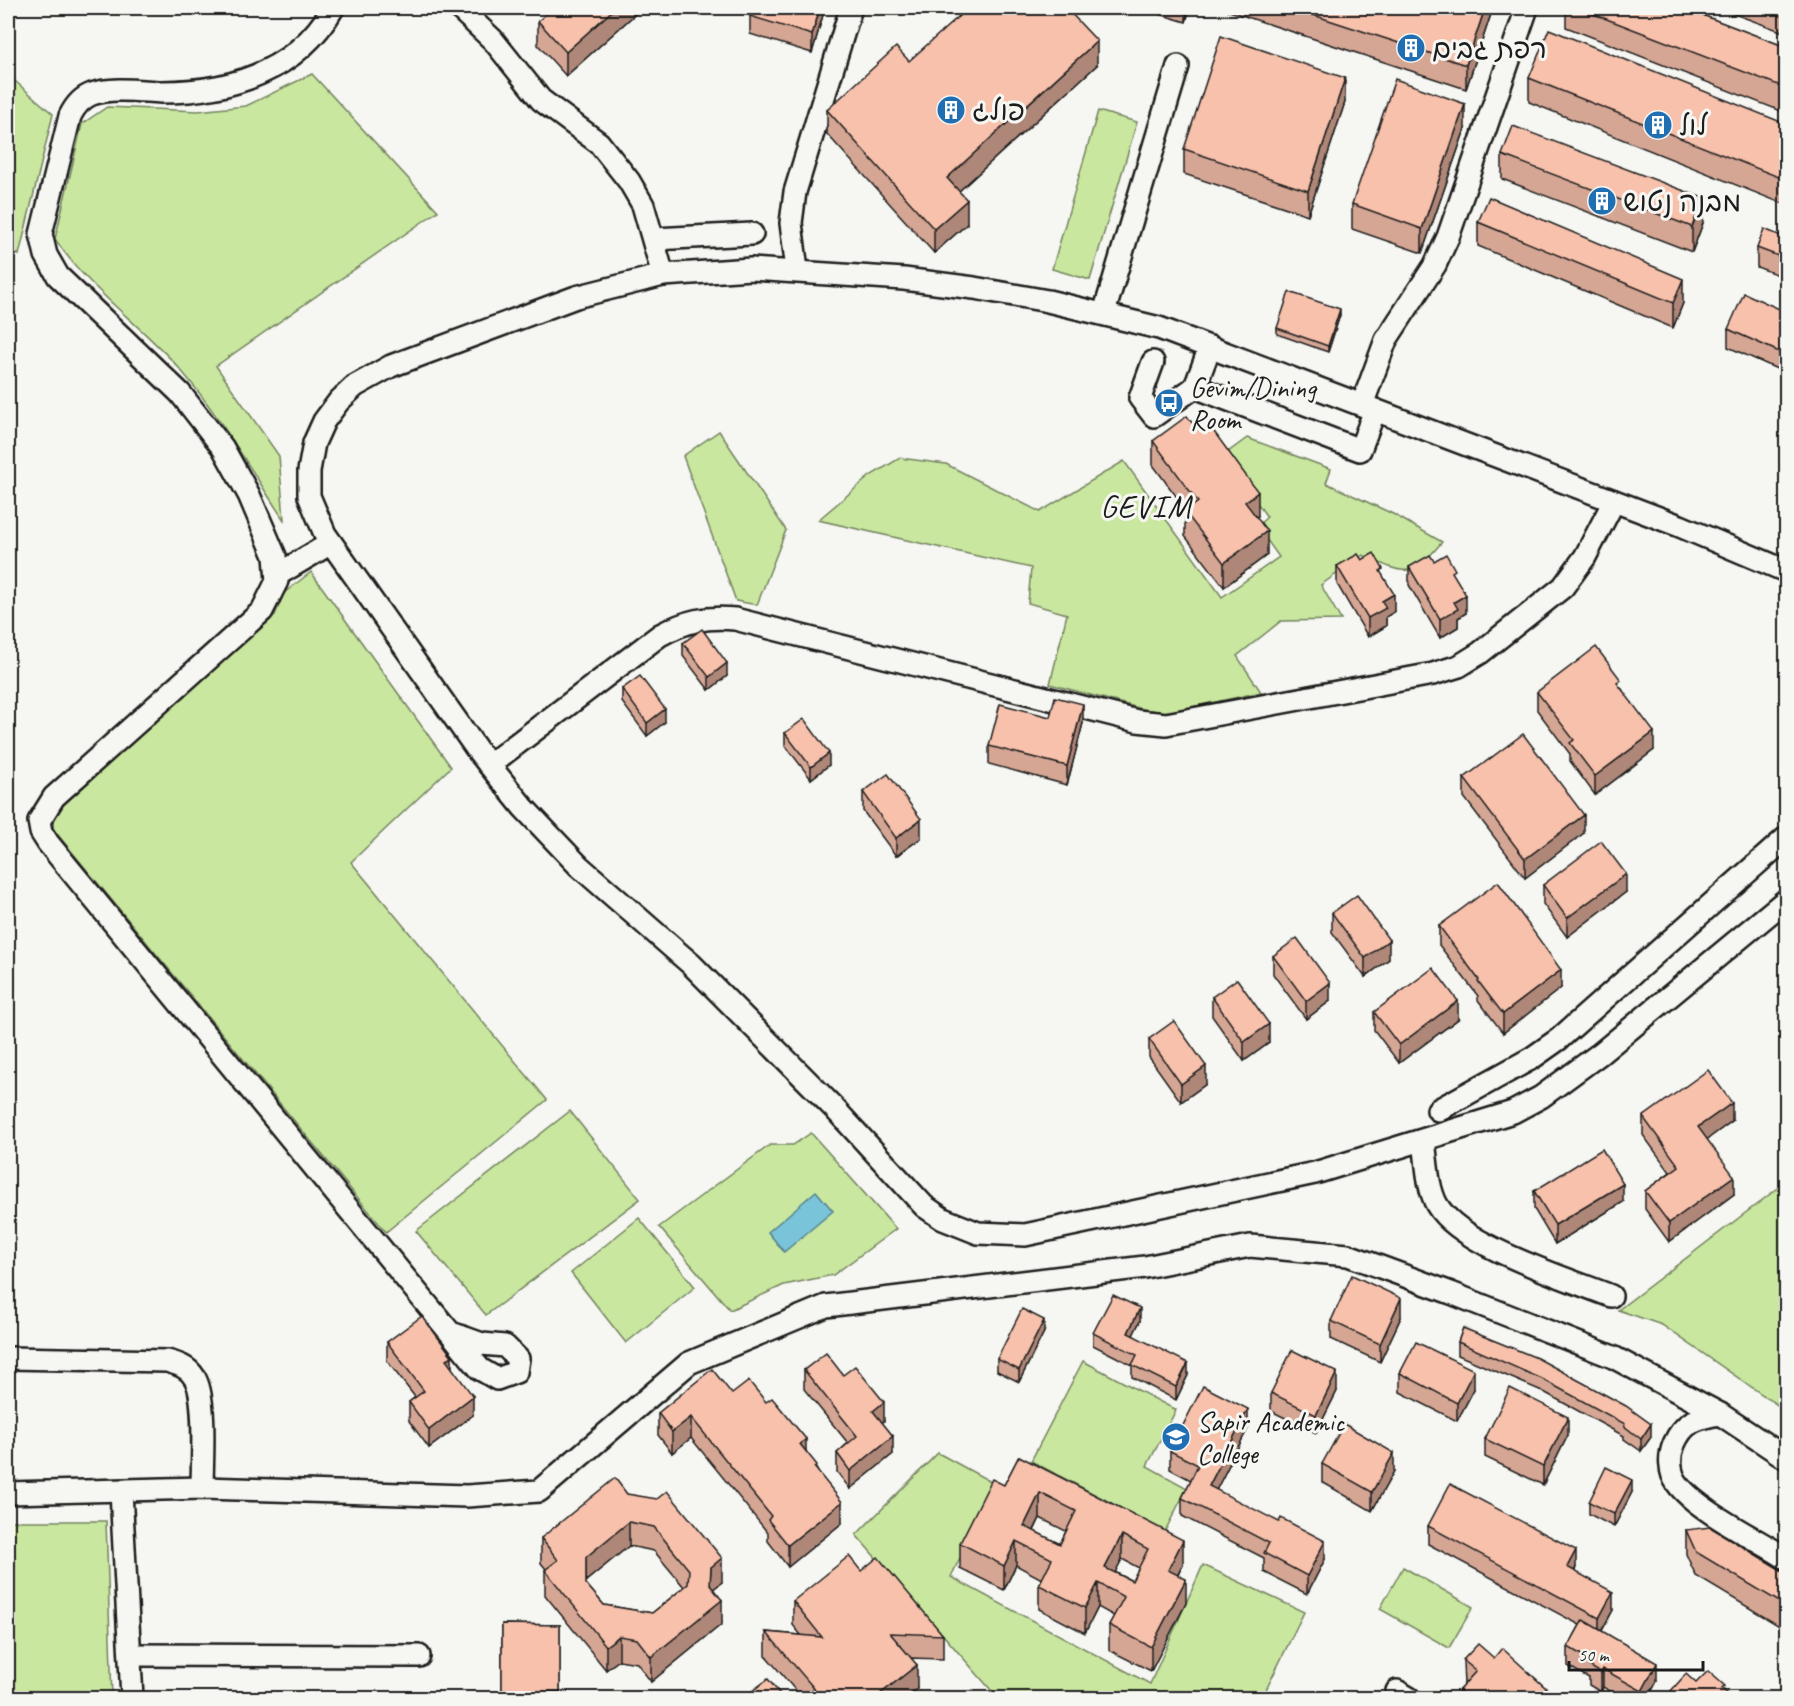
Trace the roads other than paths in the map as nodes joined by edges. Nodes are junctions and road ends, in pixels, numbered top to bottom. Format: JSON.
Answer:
{"nodes":[{"id":1,"x":333,"y":8,"type":"edge"},
{"id":2,"x":459,"y":8,"type":"edge"},
{"id":3,"x":851,"y":8,"type":"edge"},
{"id":4,"x":1527,"y":8,"type":"edge"},
{"id":5,"x":1178,"y":66,"type":"dead end"},
{"id":6,"x":752,"y":234,"type":"dead end"},
{"id":7,"x":654,"y":239,"type":"junction"},
{"id":8,"x":797,"y":270,"type":"junction"},
{"id":9,"x":663,"y":275,"type":"junction"},
{"id":10,"x":1104,"y":313,"type":"junction"},
{"id":11,"x":1210,"y":347,"type":"junction"},
{"id":12,"x":1153,"y":362,"type":"dead end"},
{"id":13,"x":1195,"y":387,"type":"junction"},
{"id":14,"x":1368,"y":407,"type":"junction"},
{"id":15,"x":1614,"y":501,"type":"junction"},
{"id":16,"x":331,"y":543,"type":"junction"},
{"id":17,"x":1786,"y":571,"type":"edge"},
{"id":18,"x":277,"y":575,"type":"junction"},
{"id":19,"x":489,"y":765,"type":"junction"},
{"id":20,"x":1786,"y":838,"type":"edge"},
{"id":21,"x":1786,"y":900,"type":"edge"},
{"id":22,"x":1438,"y":1110,"type":"dead end"},
{"id":23,"x":1424,"y":1141,"type":"junction"},
{"id":24,"x":1611,"y":1296,"type":"dead end"},
{"id":25,"x":451,"y":1334,"type":"dead end"},
{"id":26,"x":8,"y":1358,"type":"edge"},
{"id":27,"x":1720,"y":1414,"type":"junction"},
{"id":28,"x":1786,"y":1458,"type":"edge"},
{"id":29,"x":202,"y":1488,"type":"junction"},
{"id":30,"x":122,"y":1491,"type":"junction"},
{"id":31,"x":8,"y":1493,"type":"edge"},
{"id":32,"x":1786,"y":1558,"type":"edge"},
{"id":33,"x":132,"y":1655,"type":"junction"},
{"id":34,"x":419,"y":1656,"type":"dead end"},
{"id":35,"x":132,"y":1698,"type":"edge"}],
"edges":[{"from":1,"to":18,"type":"street"},
{"from":2,"to":7,"type":"street"},
{"from":3,"to":8,"type":"street"},
{"from":4,"to":14,"type":"street"},
{"from":5,"to":10,"type":"street"},
{"from":6,"to":7,"type":"street"},
{"from":7,"to":9,"type":"street"},
{"from":8,"to":9,"type":"street"},
{"from":8,"to":10,"type":"street"},
{"from":9,"to":16,"type":"street"},
{"from":10,"to":11,"type":"street"},
{"from":11,"to":13,"type":"street"},
{"from":11,"to":14,"type":"street"},
{"from":12,"to":13,"type":"street"},
{"from":13,"to":14,"type":"street"},
{"from":14,"to":15,"type":"street"},
{"from":15,"to":17,"type":"street"},
{"from":15,"to":19,"type":"street"},
{"from":16,"to":18,"type":"street"},
{"from":16,"to":19,"type":"street"},
{"from":18,"to":25,"type":"street"},
{"from":19,"to":23,"type":"street"},
{"from":20,"to":22,"type":"street"},
{"from":21,"to":23,"type":"street"},
{"from":23,"to":24,"type":"street"},
{"from":26,"to":29,"type":"street"},
{"from":27,"to":28,"type":"street"},
{"from":27,"to":29,"type":"street"},
{"from":27,"to":32,"type":"street"},
{"from":29,"to":30,"type":"street"},
{"from":30,"to":31,"type":"street"},
{"from":30,"to":33,"type":"street"},
{"from":33,"to":34,"type":"street"},
{"from":33,"to":35,"type":"street"}]}
